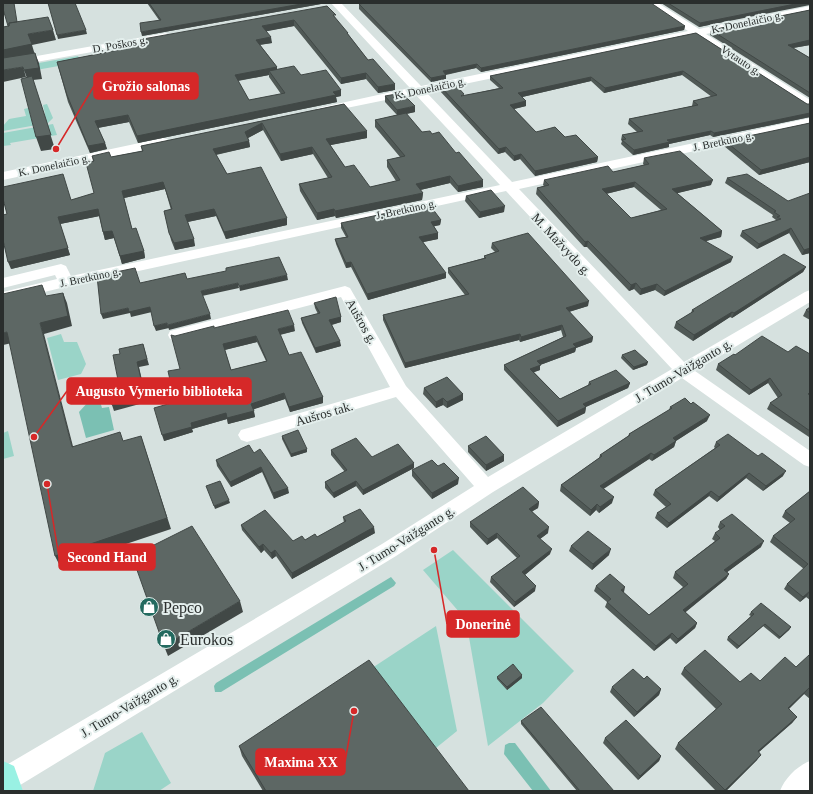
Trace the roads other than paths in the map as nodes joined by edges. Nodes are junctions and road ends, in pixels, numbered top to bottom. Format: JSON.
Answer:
{"nodes":[{"id":1,"x":651,"y":3,"type":"edge"},
{"id":2,"x":338,"y":5,"type":"edge"},
{"id":3,"x":810,"y":9,"type":"edge"},
{"id":4,"x":697,"y":33,"type":"junction"},
{"id":5,"x":174,"y":35,"type":"edge"},
{"id":6,"x":3,"y":64,"type":"edge"},
{"id":7,"x":418,"y":90,"type":"junction"},
{"id":8,"x":810,"y":105,"type":"edge"},
{"id":9,"x":313,"y":112,"type":"edge"},
{"id":10,"x":810,"y":122,"type":"edge"},
{"id":11,"x":176,"y":140,"type":"edge"},
{"id":12,"x":3,"y":176,"type":"edge"},
{"id":13,"x":508,"y":187,"type":"junction"},
{"id":14,"x":65,"y":282,"type":"junction"},
{"id":15,"x":3,"y":283,"type":"edge"},
{"id":16,"x":810,"y":295,"type":"edge"},
{"id":17,"x":3,"y":297,"type":"edge"},
{"id":18,"x":176,"y":335,"type":"edge"},
{"id":19,"x":682,"y":370,"type":"junction"},
{"id":20,"x":400,"y":390,"type":"junction"},
{"id":21,"x":247,"y":435,"type":"dead end"},
{"id":22,"x":810,"y":460,"type":"edge"},
{"id":23,"x":486,"y":487,"type":"junction"},
{"id":24,"x":810,"y":773,"type":"edge"},
{"id":25,"x":4,"y":783,"type":"edge"},
{"id":26,"x":792,"y":791,"type":"edge"}],
"edges":[{"from":1,"to":4,"type":"street","name":"Vytauto g."},
{"from":2,"to":7,"type":"street","name":"M. Mažvydo g."},
{"from":3,"to":4,"type":"street","name":"K. Donelaičio g."},
{"from":4,"to":7,"type":"street","name":"K. Donelaičio g."},
{"from":4,"to":8,"type":"street","name":"Vytauto g."},
{"from":5,"to":6,"type":"street","name":"D. Poškos g."},
{"from":7,"to":9,"type":"street","name":"K. Donelaičio g."},
{"from":7,"to":13,"type":"street","name":"M. Mažvydo g."},
{"from":10,"to":13,"type":"street","name":"J. Bretkūno g."},
{"from":11,"to":12,"type":"street","name":"K. Donelaičio g."},
{"from":13,"to":14,"type":"street","name":"J. Bretkūno g."},
{"from":13,"to":19,"type":"street","name":"M. Mažvydo g."},
{"from":14,"to":15,"type":"street"},
{"from":14,"to":17,"type":"street","name":"J. Bretkūno g."},
{"from":16,"to":19,"type":"street","name":"J. Tumo-Vaižganto g."},
{"from":18,"to":20,"type":"street","name":"Aušros g."},
{"from":19,"to":22,"type":"street","name":"M. Mažvydo g."},
{"from":19,"to":23,"type":"street","name":"J. Tumo-Vaižganto g."},
{"from":20,"to":21,"type":"street","name":"Aušros tak."},
{"from":20,"to":23,"type":"street","name":"Aušros g."},
{"from":23,"to":25,"type":"street","name":"J. Tumo-Vaižganto g."},
{"from":24,"to":26,"type":"street"}]}
